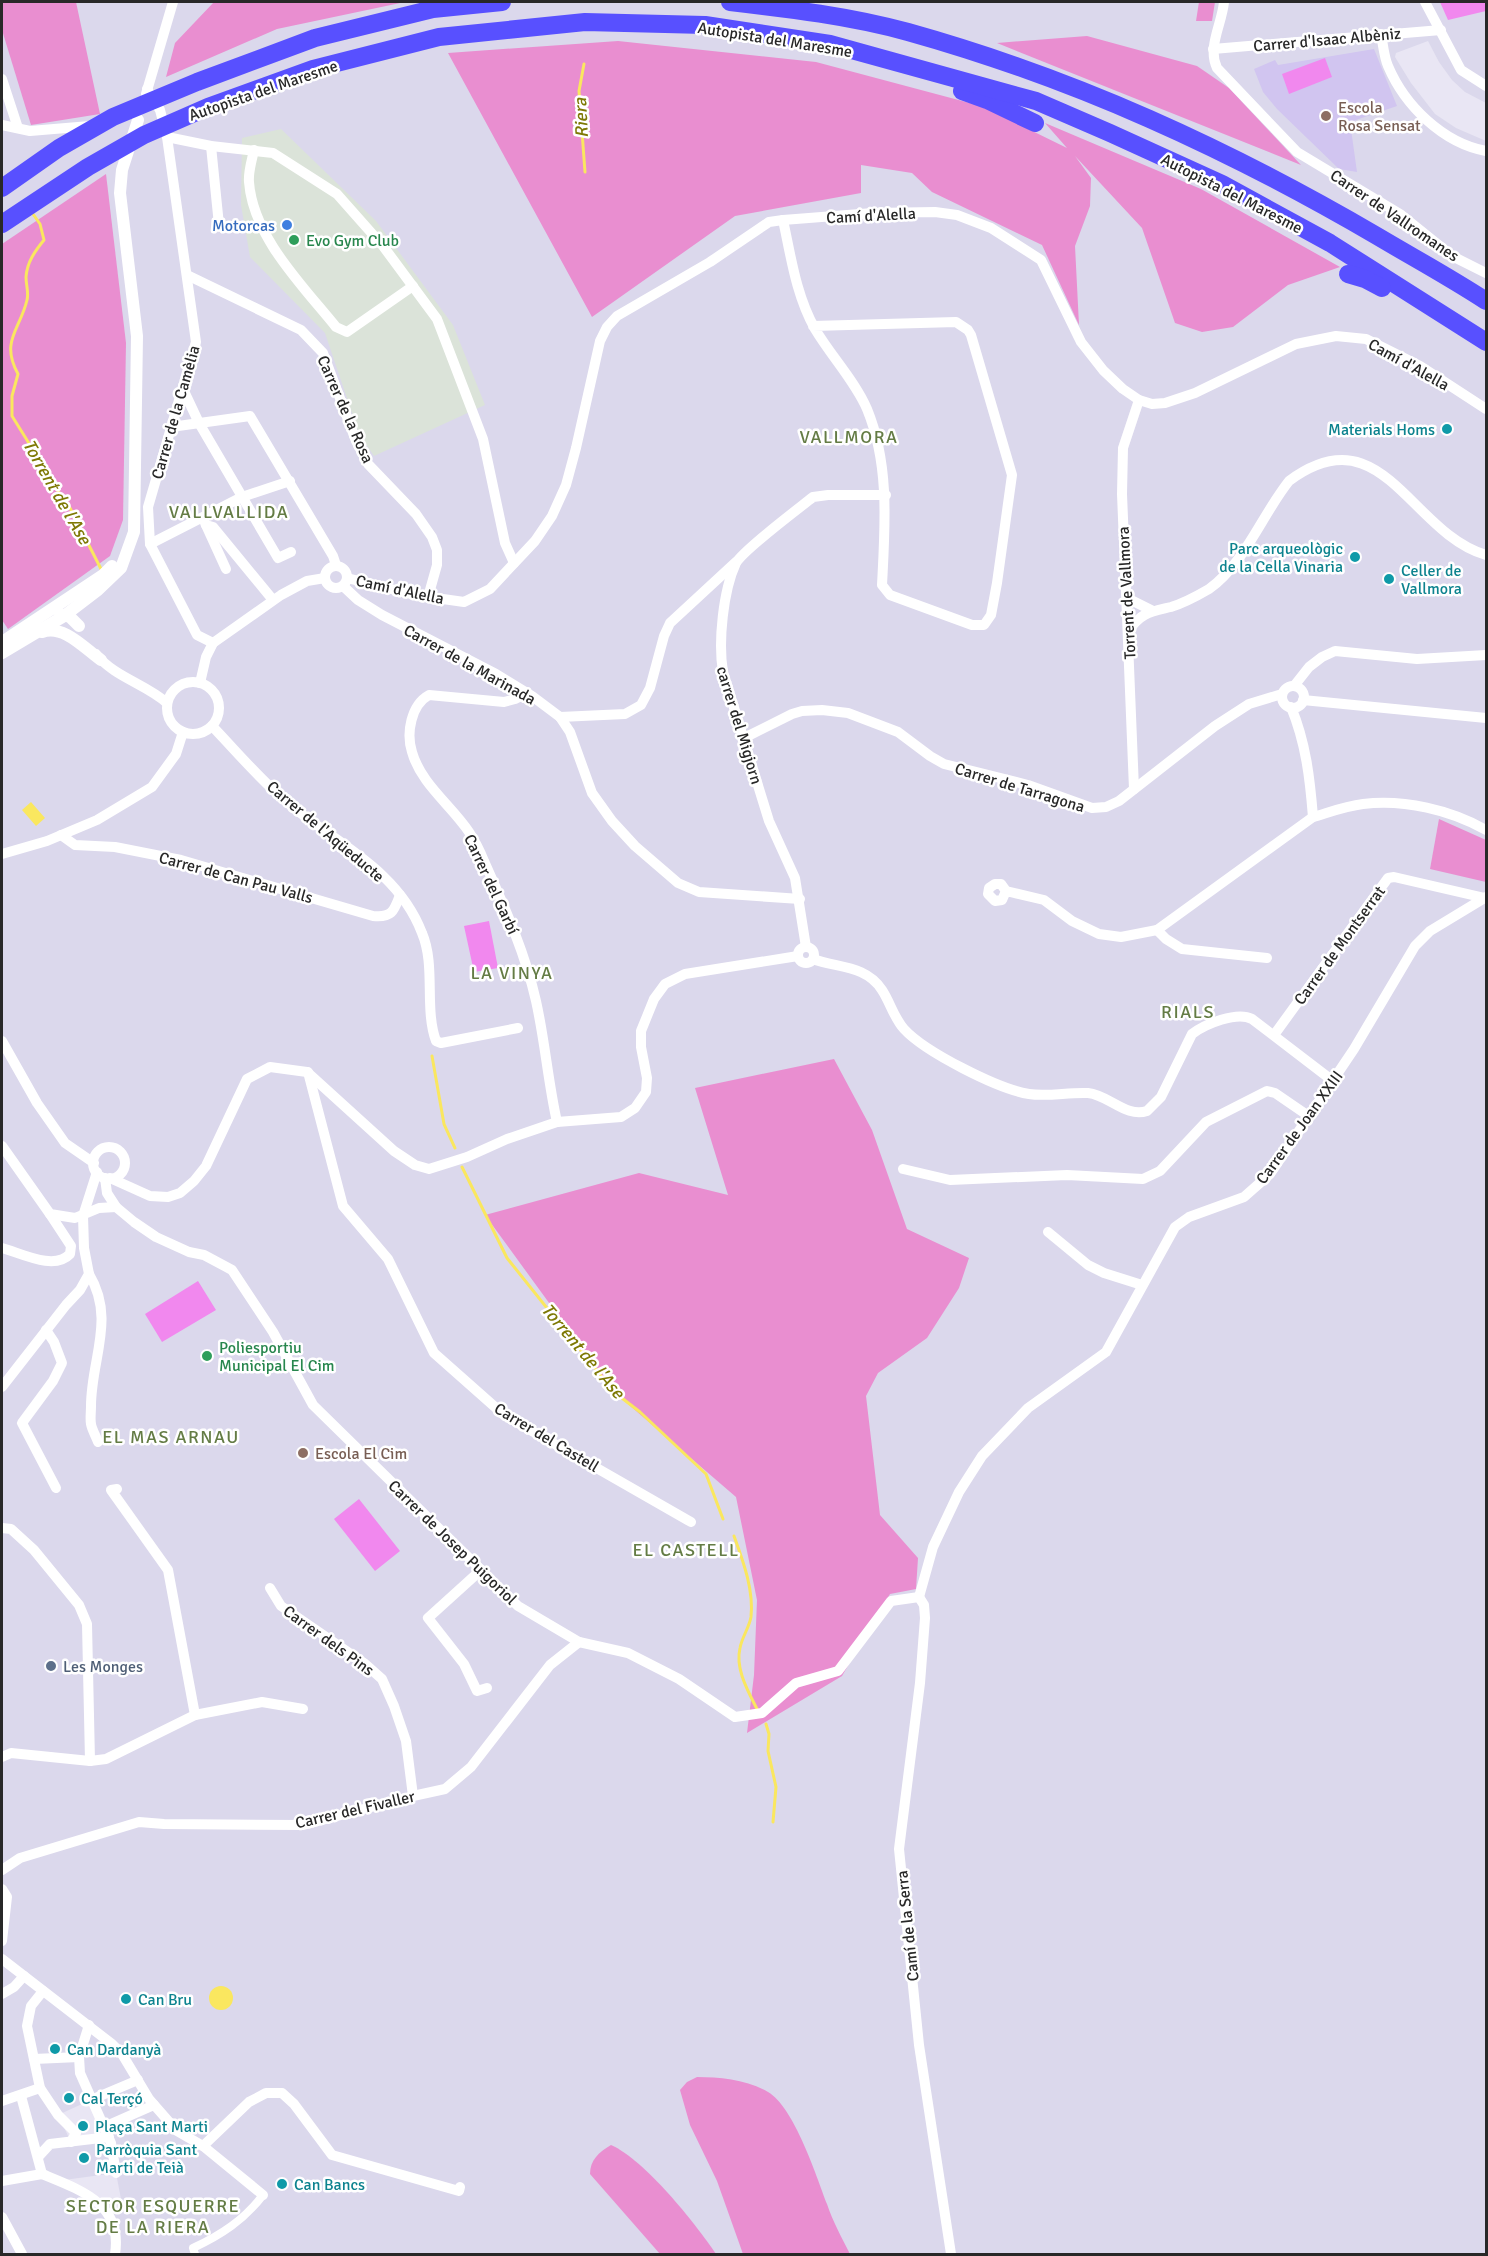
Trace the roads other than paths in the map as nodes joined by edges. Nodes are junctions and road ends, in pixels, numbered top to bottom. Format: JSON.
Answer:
{"nodes":[{"id":1,"x":173,"y":2,"type":"edge"},
{"id":2,"x":502,"y":2,"type":"edge"},
{"id":3,"x":730,"y":2,"type":"edge"},
{"id":4,"x":1224,"y":2,"type":"edge"},
{"id":5,"x":1425,"y":2,"type":"edge"},
{"id":6,"x":1441,"y":30,"type":"junction"},
{"id":7,"x":1382,"y":34,"type":"junction"},
{"id":8,"x":831,"y":44,"type":"junction"},
{"id":9,"x":1213,"y":49,"type":"junction"},
{"id":10,"x":2,"y":79,"type":"edge"},
{"id":11,"x":1486,"y":86,"type":"edge"},
{"id":12,"x":147,"y":89,"type":"junction"},
{"id":13,"x":138,"y":120,"type":"junction"},
{"id":14,"x":1035,"y":123,"type":"dead end"},
{"id":15,"x":2,"y":125,"type":"edge"},
{"id":16,"x":18,"y":128,"type":"junction"},
{"id":17,"x":167,"y":137,"type":"junction"},
{"id":18,"x":211,"y":146,"type":"junction"},
{"id":19,"x":258,"y":150,"type":"junction"},
{"id":20,"x":1486,"y":151,"type":"edge"},
{"id":21,"x":2,"y":188,"type":"edge"},
{"id":22,"x":783,"y":220,"type":"junction"},
{"id":23,"x":2,"y":224,"type":"edge"},
{"id":24,"x":219,"y":225,"type":"dead end"},
{"id":25,"x":1486,"y":273,"type":"edge"},
{"id":26,"x":1348,"y":274,"type":"dead end"},
{"id":27,"x":187,"y":275,"type":"junction"},
{"id":28,"x":413,"y":286,"type":"junction"},
{"id":29,"x":1486,"y":301,"type":"edge"},
{"id":30,"x":813,"y":326,"type":"junction"},
{"id":31,"x":1486,"y":345,"type":"edge"},
{"id":32,"x":183,"y":389,"type":"junction"},
{"id":33,"x":1139,"y":400,"type":"junction"},
{"id":34,"x":1486,"y":409,"type":"edge"},
{"id":35,"x":199,"y":423,"type":"junction"},
{"id":36,"x":171,"y":428,"type":"junction"},
{"id":37,"x":290,"y":481,"type":"junction"},
{"id":38,"x":886,"y":495,"type":"junction"},
{"id":39,"x":242,"y":497,"type":"junction"},
{"id":40,"x":204,"y":521,"type":"junction"},
{"id":41,"x":150,"y":544,"type":"junction"},
{"id":42,"x":128,"y":551,"type":"junction"},
{"id":43,"x":234,"y":552,"type":"junction"},
{"id":44,"x":291,"y":552,"type":"dead end"},
{"id":45,"x":1486,"y":555,"type":"edge"},
{"id":46,"x":220,"y":557,"type":"junction"},
{"id":47,"x":737,"y":562,"type":"junction"},
{"id":48,"x":514,"y":563,"type":"junction"},
{"id":49,"x":336,"y":566,"type":"junction"},
{"id":50,"x":226,"y":569,"type":"dead end"},
{"id":51,"x":103,"y":575,"type":"junction"},
{"id":52,"x":325,"y":578,"type":"junction"},
{"id":53,"x":345,"y":582,"type":"junction"},
{"id":54,"x":428,"y":597,"type":"junction"},
{"id":55,"x":1127,"y":598,"type":"junction"},
{"id":56,"x":273,"y":600,"type":"junction"},
{"id":57,"x":81,"y":605,"type":"junction"},
{"id":58,"x":1150,"y":610,"type":"junction"},
{"id":59,"x":62,"y":616,"type":"junction"},
{"id":60,"x":79,"y":626,"type":"junction"},
{"id":61,"x":1128,"y":631,"type":"junction"},
{"id":62,"x":67,"y":635,"type":"junction"},
{"id":63,"x":24,"y":638,"type":"junction"},
{"id":64,"x":213,"y":643,"type":"junction"},
{"id":65,"x":2,"y":644,"type":"edge"},
{"id":66,"x":89,"y":645,"type":"joint"},
{"id":67,"x":2,"y":652,"type":"edge"},
{"id":68,"x":1486,"y":655,"type":"edge"},
{"id":69,"x":101,"y":660,"type":"junction"},
{"id":70,"x":200,"y":683,"type":"junction"},
{"id":71,"x":1294,"y":686,"type":"junction"},
{"id":72,"x":527,"y":693,"type":"junction"},
{"id":73,"x":1282,"y":694,"type":"junction"},
{"id":74,"x":1303,"y":700,"type":"junction"},
{"id":75,"x":167,"y":703,"type":"junction"},
{"id":76,"x":1292,"y":708,"type":"junction"},
{"id":77,"x":560,"y":717,"type":"junction"},
{"id":78,"x":1486,"y":718,"type":"edge"},
{"id":79,"x":212,"y":726,"type":"junction"},
{"id":80,"x":183,"y":732,"type":"junction"},
{"id":81,"x":744,"y":738,"type":"junction"},
{"id":82,"x":1134,"y":789,"type":"junction"},
{"id":83,"x":1313,"y":817,"type":"junction"},
{"id":84,"x":1486,"y":830,"type":"edge"},
{"id":85,"x":61,"y":835,"type":"junction"},
{"id":86,"x":2,"y":854,"type":"edge"},
{"id":87,"x":1006,"y":891,"type":"dead end"},
{"id":88,"x":400,"y":895,"type":"junction"},
{"id":89,"x":1486,"y":898,"type":"edge"},
{"id":90,"x":800,"y":899,"type":"junction"},
{"id":91,"x":1157,"y":930,"type":"junction"},
{"id":92,"x":806,"y":947,"type":"junction"},
{"id":93,"x":798,"y":956,"type":"junction"},
{"id":94,"x":1267,"y":958,"type":"dead end"},
{"id":95,"x":813,"y":959,"type":"junction"},
{"id":96,"x":518,"y":1029,"type":"dead end"},
{"id":97,"x":1274,"y":1035,"type":"junction"},
{"id":98,"x":2,"y":1041,"type":"edge"},
{"id":99,"x":308,"y":1072,"type":"junction"},
{"id":100,"x":1333,"y":1081,"type":"junction"},
{"id":101,"x":1310,"y":1117,"type":"junction"},
{"id":102,"x":557,"y":1122,"type":"junction"},
{"id":103,"x":2,"y":1146,"type":"edge"},
{"id":104,"x":79,"y":1152,"type":"junction"},
{"id":105,"x":98,"y":1152,"type":"junction"},
{"id":106,"x":124,"y":1168,"type":"junction"},
{"id":107,"x":903,"y":1169,"type":"dead end"},
{"id":108,"x":101,"y":1173,"type":"junction"},
{"id":109,"x":124,"y":1186,"type":"junction"},
{"id":110,"x":139,"y":1191,"type":"junction"},
{"id":111,"x":110,"y":1197,"type":"junction"},
{"id":112,"x":116,"y":1207,"type":"junction"},
{"id":113,"x":50,"y":1214,"type":"junction"},
{"id":114,"x":83,"y":1216,"type":"junction"},
{"id":115,"x":1048,"y":1232,"type":"dead end"},
{"id":116,"x":2,"y":1248,"type":"edge"},
{"id":117,"x":89,"y":1274,"type":"junction"},
{"id":118,"x":1142,"y":1285,"type":"junction"},
{"id":119,"x":46,"y":1330,"type":"junction"},
{"id":120,"x":2,"y":1388,"type":"edge"},
{"id":121,"x":98,"y":1442,"type":"dead end"},
{"id":122,"x":56,"y":1488,"type":"dead end"},
{"id":123,"x":117,"y":1489,"type":"dead end"},
{"id":124,"x":691,"y":1522,"type":"dead end"},
{"id":125,"x":2,"y":1527,"type":"edge"},
{"id":126,"x":482,"y":1570,"type":"junction"},
{"id":127,"x":270,"y":1588,"type":"dead end"},
{"id":128,"x":919,"y":1597,"type":"junction"},
{"id":129,"x":579,"y":1642,"type":"junction"},
{"id":130,"x":487,"y":1688,"type":"dead end"},
{"id":131,"x":303,"y":1709,"type":"dead end"},
{"id":132,"x":195,"y":1715,"type":"junction"},
{"id":133,"x":2,"y":1757,"type":"edge"},
{"id":134,"x":90,"y":1761,"type":"junction"},
{"id":135,"x":413,"y":1796,"type":"junction"},
{"id":136,"x":2,"y":1870,"type":"edge"},
{"id":137,"x":2,"y":1889,"type":"edge"},
{"id":138,"x":2,"y":1941,"type":"edge"},
{"id":139,"x":2,"y":1959,"type":"edge"},
{"id":140,"x":24,"y":1976,"type":"junction"},
{"id":141,"x":43,"y":1991,"type":"junction"},
{"id":142,"x":2,"y":1994,"type":"edge"},
{"id":143,"x":88,"y":2025,"type":"junction"},
{"id":144,"x":79,"y":2058,"type":"junction"},
{"id":145,"x":34,"y":2059,"type":"junction"},
{"id":146,"x":138,"y":2080,"type":"junction"},
{"id":147,"x":40,"y":2088,"type":"junction"},
{"id":148,"x":21,"y":2096,"type":"junction"},
{"id":149,"x":93,"y":2099,"type":"junction"},
{"id":150,"x":2,"y":2101,"type":"edge"},
{"id":151,"x":154,"y":2105,"type":"junction"},
{"id":152,"x":106,"y":2132,"type":"junction"},
{"id":153,"x":71,"y":2142,"type":"junction"},
{"id":154,"x":203,"y":2146,"type":"junction"},
{"id":155,"x":38,"y":2157,"type":"junction"},
{"id":156,"x":116,"y":2173,"type":"dead end"},
{"id":157,"x":42,"y":2174,"type":"junction"},
{"id":158,"x":2,"y":2181,"type":"edge"},
{"id":159,"x":460,"y":2187,"type":"dead end"},
{"id":160,"x":263,"y":2195,"type":"joint"},
{"id":161,"x":2,"y":2217,"type":"edge"},
{"id":162,"x":22,"y":2254,"type":"edge"},
{"id":163,"x":115,"y":2254,"type":"edge"},
{"id":164,"x":195,"y":2254,"type":"edge"},
{"id":165,"x":951,"y":2254,"type":"edge"}],
"edges":[{"from":1,"to":12,"type":"street"},
{"from":2,"to":21,"type":"highway","name":"Autopista del Maresme"},
{"from":3,"to":29,"type":"highway","name":"Autopista del Maresme"},
{"from":4,"to":9,"type":"street"},
{"from":5,"to":6,"type":"street"},
{"from":6,"to":7,"type":"street","name":"Carrer d'Isaac Albèniz"},
{"from":6,"to":11,"type":"street"},
{"from":7,"to":9,"type":"street","name":"Carrer d'Isaac Albèniz"},
{"from":7,"to":20,"type":"street"},
{"from":8,"to":14,"type":"highway"},
{"from":8,"to":23,"type":"highway","name":"Autopista del Maresme"},
{"from":8,"to":31,"type":"highway","name":"Autopista del Maresme"},
{"from":9,"to":25,"type":"street","name":"Carrer de Vallromanes"},
{"from":10,"to":16,"type":"street"},
{"from":12,"to":13,"type":"street"},
{"from":12,"to":17,"type":"street","name":"Carrer de la Camèlia"},
{"from":13,"to":16,"type":"street"},
{"from":13,"to":42,"type":"street"},
{"from":15,"to":16,"type":"street"},
{"from":17,"to":18,"type":"street"},
{"from":17,"to":27,"type":"street","name":"Carrer de la Camèlia"},
{"from":18,"to":19,"type":"street"},
{"from":18,"to":24,"type":"street"},
{"from":19,"to":28,"type":"street"},
{"from":19,"to":28,"type":"street"},
{"from":22,"to":30,"type":"street"},
{"from":22,"to":33,"type":"street","name":"Camí d'Alella"},
{"from":22,"to":48,"type":"street","name":"Camí d'Alella"},
{"from":26,"to":31,"type":"highway"},
{"from":27,"to":32,"type":"street","name":"Carrer de la Camèlia"},
{"from":27,"to":54,"type":"street","name":"Carrer de la Rosa"},
{"from":28,"to":48,"type":"street"},
{"from":30,"to":38,"type":"street"},
{"from":30,"to":38,"type":"street"},
{"from":32,"to":35,"type":"street"},
{"from":32,"to":36,"type":"street","name":"Carrer de la Camèlia"},
{"from":33,"to":34,"type":"street","name":"Camí d'Alella"},
{"from":33,"to":55,"type":"street","name":"Torrent de Vallmora"},
{"from":35,"to":36,"type":"street"},
{"from":35,"to":37,"type":"street"},
{"from":35,"to":39,"type":"street"},
{"from":36,"to":41,"type":"street","name":"Carrer de la Camèlia"},
{"from":37,"to":39,"type":"street"},
{"from":37,"to":49,"type":"street"},
{"from":38,"to":47,"type":"street"},
{"from":39,"to":40,"type":"street"},
{"from":39,"to":44,"type":"street"},
{"from":40,"to":41,"type":"street"},
{"from":40,"to":43,"type":"street"},
{"from":40,"to":46,"type":"street"},
{"from":41,"to":64,"type":"street"},
{"from":42,"to":51,"type":"street"},
{"from":42,"to":57,"type":"street"},
{"from":43,"to":46,"type":"street"},
{"from":43,"to":56,"type":"street"},
{"from":45,"to":58,"type":"street"},
{"from":46,"to":50,"type":"street"},
{"from":47,"to":77,"type":"street"},
{"from":47,"to":81,"type":"street","name":"carrer del Migjorn"},
{"from":48,"to":54,"type":"street","name":"Camí d'Alella"},
{"from":49,"to":52,"type":"street"},
{"from":49,"to":53,"type":"street"},
{"from":51,"to":59,"type":"street"},
{"from":51,"to":65,"type":"street"},
{"from":52,"to":53,"type":"street"},
{"from":52,"to":56,"type":"street"},
{"from":53,"to":54,"type":"street","name":"Camí d'Alella"},
{"from":53,"to":72,"type":"street","name":"Carrer de la Marinada"},
{"from":55,"to":58,"type":"street"},
{"from":55,"to":61,"type":"street","name":"Torrent de Vallmora"},
{"from":56,"to":64,"type":"street"},
{"from":57,"to":59,"type":"street"},
{"from":57,"to":60,"type":"street"},
{"from":58,"to":61,"type":"street"},
{"from":59,"to":60,"type":"street"},
{"from":59,"to":62,"type":"street"},
{"from":59,"to":63,"type":"street"},
{"from":59,"to":65,"type":"street"},
{"from":60,"to":66,"type":"street"},
{"from":61,"to":82,"type":"street","name":"Torrent de Vallmora"},
{"from":62,"to":63,"type":"street"},
{"from":62,"to":69,"type":"street"},
{"from":63,"to":67,"type":"street"},
{"from":64,"to":70,"type":"street"},
{"from":66,"to":69,"type":"street"},
{"from":68,"to":71,"type":"street"},
{"from":69,"to":75,"type":"street"},
{"from":70,"to":75,"type":"street"},
{"from":70,"to":79,"type":"street"},
{"from":71,"to":73,"type":"street"},
{"from":71,"to":74,"type":"street"},
{"from":72,"to":77,"type":"street","name":"Carrer de la Marinada"},
{"from":72,"to":102,"type":"street","name":"Carrer del Garbí"},
{"from":73,"to":76,"type":"street"},
{"from":73,"to":82,"type":"street","name":"Carrer de Tarragona"},
{"from":74,"to":76,"type":"street"},
{"from":74,"to":78,"type":"street"},
{"from":75,"to":80,"type":"street"},
{"from":76,"to":83,"type":"street"},
{"from":77,"to":90,"type":"street"},
{"from":79,"to":80,"type":"street"},
{"from":79,"to":88,"type":"street","name":"Carrer de l'Aqüeducte"},
{"from":80,"to":85,"type":"street"},
{"from":81,"to":82,"type":"street","name":"Carrer de Tarragona"},
{"from":81,"to":90,"type":"street","name":"carrer del Migjorn"},
{"from":83,"to":84,"type":"street"},
{"from":83,"to":91,"type":"street"},
{"from":85,"to":86,"type":"street"},
{"from":85,"to":88,"type":"street","name":"Carrer de Can Pau Valls"},
{"from":87,"to":91,"type":"street"},
{"from":88,"to":96,"type":"street","name":"Carrer de l'Aqüeducte"},
{"from":89,"to":97,"type":"street","name":"Carrer de Montserrat"},
{"from":89,"to":100,"type":"street","name":"Carrer de Joan XXIII"},
{"from":90,"to":92,"type":"street","name":"carrer del Migjorn"},
{"from":91,"to":94,"type":"street"},
{"from":92,"to":93,"type":"street"},
{"from":92,"to":95,"type":"street"},
{"from":93,"to":95,"type":"street"},
{"from":93,"to":102,"type":"street"},
{"from":95,"to":97,"type":"street"},
{"from":97,"to":100,"type":"street"},
{"from":98,"to":104,"type":"street"},
{"from":99,"to":102,"type":"street"},
{"from":99,"to":110,"type":"street"},
{"from":99,"to":124,"type":"street","name":"Carrer del Castell"},
{"from":100,"to":101,"type":"street","name":"Carrer de Joan XXIII"},
{"from":101,"to":107,"type":"street"},
{"from":101,"to":118,"type":"street","name":"Carrer de Joan XXIII"},
{"from":103,"to":113,"type":"street"},
{"from":104,"to":105,"type":"street"},
{"from":104,"to":108,"type":"street"},
{"from":105,"to":106,"type":"street"},
{"from":105,"to":108,"type":"street"},
{"from":106,"to":108,"type":"street"},
{"from":106,"to":110,"type":"street"},
{"from":108,"to":109,"type":"street"},
{"from":108,"to":111,"type":"street","name":"Carrer de Josep Puigoriol"},
{"from":108,"to":114,"type":"street"},
{"from":109,"to":110,"type":"street"},
{"from":109,"to":111,"type":"street"},
{"from":111,"to":112,"type":"street","name":"Carrer de Josep Puigoriol"},
{"from":112,"to":114,"type":"street"},
{"from":112,"to":126,"type":"street","name":"Carrer de Josep Puigoriol"},
{"from":113,"to":114,"type":"street"},
{"from":113,"to":116,"type":"street"},
{"from":114,"to":117,"type":"street"},
{"from":115,"to":118,"type":"street"},
{"from":117,"to":119,"type":"street"},
{"from":117,"to":121,"type":"street"},
{"from":118,"to":128,"type":"street","name":"Carrer de Joan XXIII"},
{"from":119,"to":120,"type":"street"},
{"from":119,"to":122,"type":"street"},
{"from":123,"to":132,"type":"street"},
{"from":125,"to":134,"type":"street"},
{"from":126,"to":129,"type":"street","name":"Carrer de Josep Puigoriol"},
{"from":126,"to":130,"type":"street"},
{"from":127,"to":135,"type":"street","name":"Carrer dels Pins"},
{"from":128,"to":129,"type":"street","name":"Carrer de Josep Puigoriol"},
{"from":128,"to":165,"type":"street","name":"Camí de la Serra"},
{"from":129,"to":135,"type":"street","name":"Carrer del Fivaller"},
{"from":131,"to":132,"type":"street"},
{"from":132,"to":134,"type":"street"},
{"from":133,"to":134,"type":"street"},
{"from":135,"to":136,"type":"street","name":"Carrer del Fivaller"},
{"from":137,"to":138,"type":"street"},
{"from":139,"to":140,"type":"street"},
{"from":140,"to":141,"type":"street"},
{"from":140,"to":142,"type":"street"},
{"from":141,"to":143,"type":"street"},
{"from":141,"to":145,"type":"street"},
{"from":143,"to":144,"type":"street"},
{"from":143,"to":146,"type":"street"},
{"from":144,"to":145,"type":"street"},
{"from":144,"to":149,"type":"street"},
{"from":145,"to":147,"type":"street"},
{"from":146,"to":149,"type":"street"},
{"from":146,"to":151,"type":"street"},
{"from":147,"to":148,"type":"street"},
{"from":147,"to":153,"type":"street"},
{"from":148,"to":150,"type":"street"},
{"from":148,"to":155,"type":"street"},
{"from":149,"to":152,"type":"street"},
{"from":151,"to":152,"type":"street"},
{"from":151,"to":154,"type":"street"},
{"from":152,"to":153,"type":"street"},
{"from":152,"to":156,"type":"street"},
{"from":153,"to":155,"type":"street"},
{"from":154,"to":159,"type":"street"},
{"from":154,"to":160,"type":"street"},
{"from":155,"to":157,"type":"street"},
{"from":157,"to":158,"type":"street"},
{"from":157,"to":163,"type":"street"},
{"from":160,"to":164,"type":"street"},
{"from":161,"to":162,"type":"street"}]}
